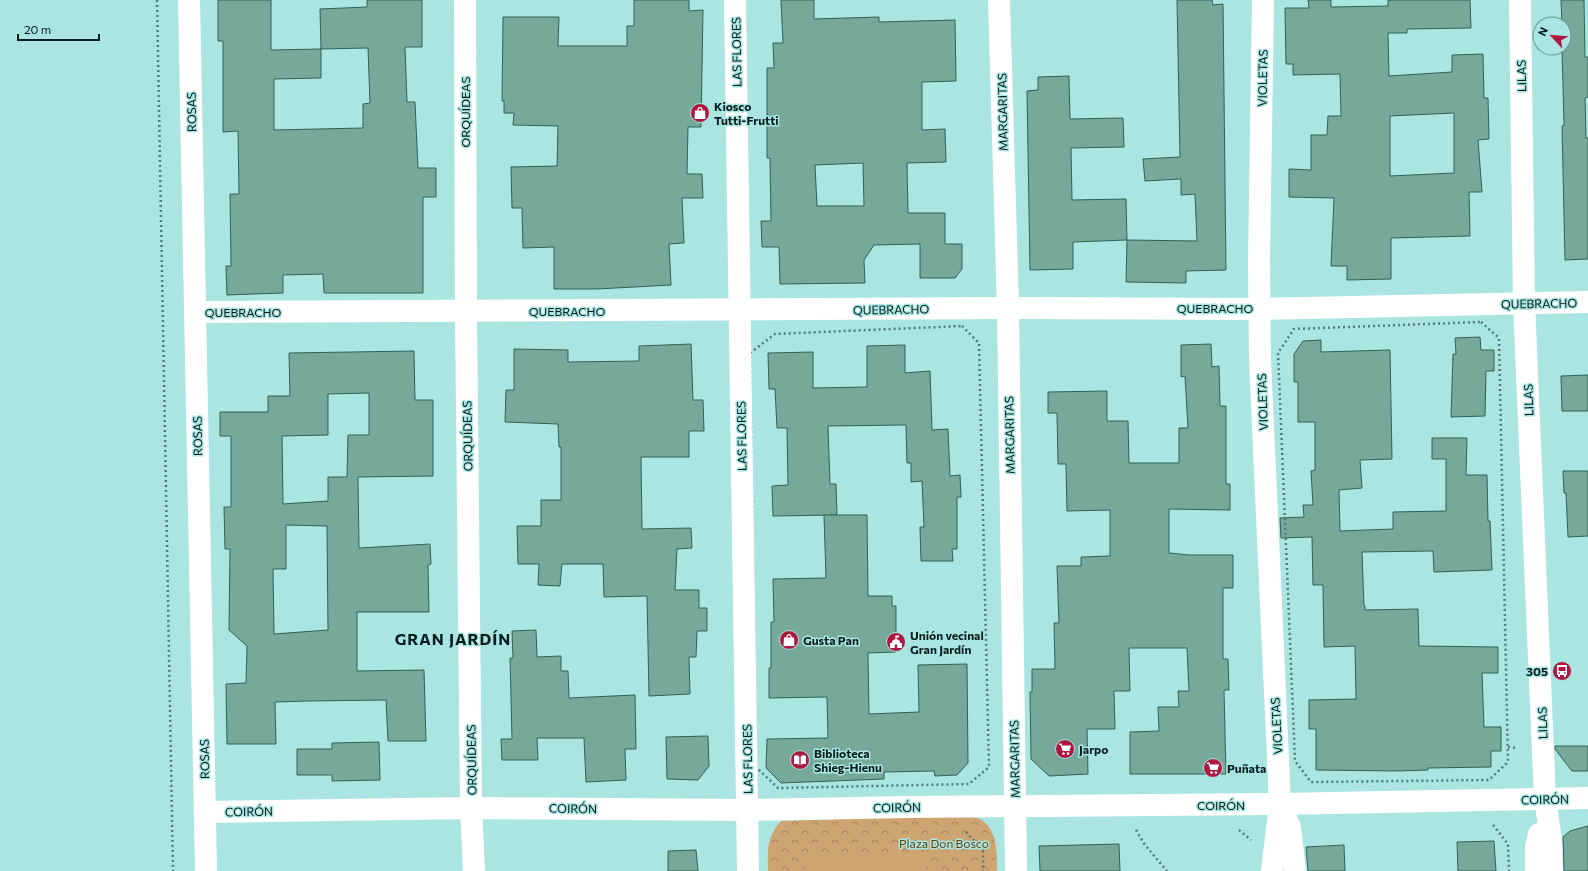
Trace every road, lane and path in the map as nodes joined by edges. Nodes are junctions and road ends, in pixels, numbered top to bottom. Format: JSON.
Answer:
{"nodes":[{"id":1,"x":157,"y":0,"type":"edge"},
{"id":2,"x":189,"y":0,"type":"edge"},
{"id":3,"x":465,"y":0,"type":"edge"},
{"id":4,"x":735,"y":0,"type":"edge"},
{"id":5,"x":999,"y":0,"type":"edge"},
{"id":6,"x":1263,"y":0,"type":"edge"},
{"id":7,"x":1520,"y":0,"type":"edge"},
{"id":8,"x":1588,"y":302,"type":"edge"},
{"id":9,"x":1524,"y":303,"type":"junction"},
{"id":10,"x":1008,"y":308,"type":"junction"},
{"id":11,"x":1259,"y":309,"type":"junction"},
{"id":12,"x":739,"y":310,"type":"junction"},
{"id":13,"x":195,"y":312,"type":"junction"},
{"id":14,"x":466,"y":312,"type":"junction"},
{"id":15,"x":1489,"y":780,"type":"joint"},
{"id":16,"x":969,"y":784,"type":"joint"},
{"id":17,"x":1588,"y":798,"type":"edge"},
{"id":18,"x":1544,"y":799,"type":"junction"},
{"id":19,"x":1280,"y":804,"type":"junction"},
{"id":20,"x":1015,"y":806,"type":"junction"},
{"id":21,"x":471,"y":808,"type":"junction"},
{"id":22,"x":748,"y":810,"type":"junction"},
{"id":23,"x":205,"y":812,"type":"junction"},
{"id":24,"x":1135,"y":828,"type":"dead end"},
{"id":25,"x":964,"y":829,"type":"dead end"},
{"id":26,"x":1508,"y":844,"type":"dead end"},
{"id":27,"x":173,"y":871,"type":"edge"},
{"id":28,"x":206,"y":871,"type":"edge"},
{"id":29,"x":474,"y":871,"type":"edge"},
{"id":30,"x":748,"y":871,"type":"edge"},
{"id":31,"x":983,"y":871,"type":"edge"},
{"id":32,"x":1016,"y":871,"type":"edge"},
{"id":33,"x":1167,"y":871,"type":"edge"},
{"id":34,"x":1272,"y":871,"type":"edge"},
{"id":35,"x":1295,"y":871,"type":"edge"},
{"id":36,"x":1509,"y":871,"type":"edge"},
{"id":37,"x":1536,"y":871,"type":"edge"},
{"id":38,"x":1552,"y":871,"type":"edge"}],
"edges":[{"from":1,"to":27,"type":"path"},
{"from":2,"to":13,"type":"street","name":"ROSAS"},
{"from":3,"to":14,"type":"street","name":"ORQUÍDEAS"},
{"from":4,"to":12,"type":"street","name":"LAS FLORES"},
{"from":5,"to":10,"type":"street","name":"MARGARITAS"},
{"from":6,"to":11,"type":"street","name":"VIOLETAS"},
{"from":7,"to":9,"type":"street","name":"LILAS"},
{"from":8,"to":9,"type":"street","name":"QUEBRACHO"},
{"from":9,"to":11,"type":"street","name":"QUEBRACHO"},
{"from":9,"to":18,"type":"street","name":"LILAS"},
{"from":10,"to":11,"type":"street","name":"QUEBRACHO"},
{"from":10,"to":12,"type":"street","name":"QUEBRACHO"},
{"from":10,"to":20,"type":"street","name":"MARGARITAS"},
{"from":11,"to":19,"type":"street","name":"VIOLETAS"},
{"from":12,"to":14,"type":"street","name":"QUEBRACHO"},
{"from":12,"to":22,"type":"street","name":"LAS FLORES"},
{"from":13,"to":14,"type":"street","name":"QUEBRACHO"},
{"from":13,"to":23,"type":"street","name":"ROSAS"},
{"from":14,"to":21,"type":"street","name":"ORQUÍDEAS"},
{"from":15,"to":15,"type":"path"},
{"from":16,"to":16,"type":"path"},
{"from":17,"to":18,"type":"street","name":"COIRÓN"},
{"from":18,"to":19,"type":"street","name":"COIRÓN"},
{"from":18,"to":37,"type":"street","name":"LILAS"},
{"from":18,"to":38,"type":"street","name":"LILAS"},
{"from":19,"to":20,"type":"street","name":"COIRÓN"},
{"from":19,"to":34,"type":"street","name":"VIOLETAS"},
{"from":19,"to":35,"type":"street","name":"VIOLETAS"},
{"from":20,"to":22,"type":"street","name":"COIRÓN"},
{"from":20,"to":32,"type":"street","name":"MARGARITAS"},
{"from":21,"to":22,"type":"street","name":"COIRÓN"},
{"from":21,"to":23,"type":"street","name":"COIRÓN"},
{"from":21,"to":29,"type":"street","name":"ORQUÍDEAS"},
{"from":22,"to":30,"type":"street","name":"LAS FLORES"},
{"from":23,"to":28,"type":"street","name":"ROSAS"},
{"from":24,"to":33,"type":"path"},
{"from":25,"to":31,"type":"path"},
{"from":26,"to":36,"type":"path"}]}
